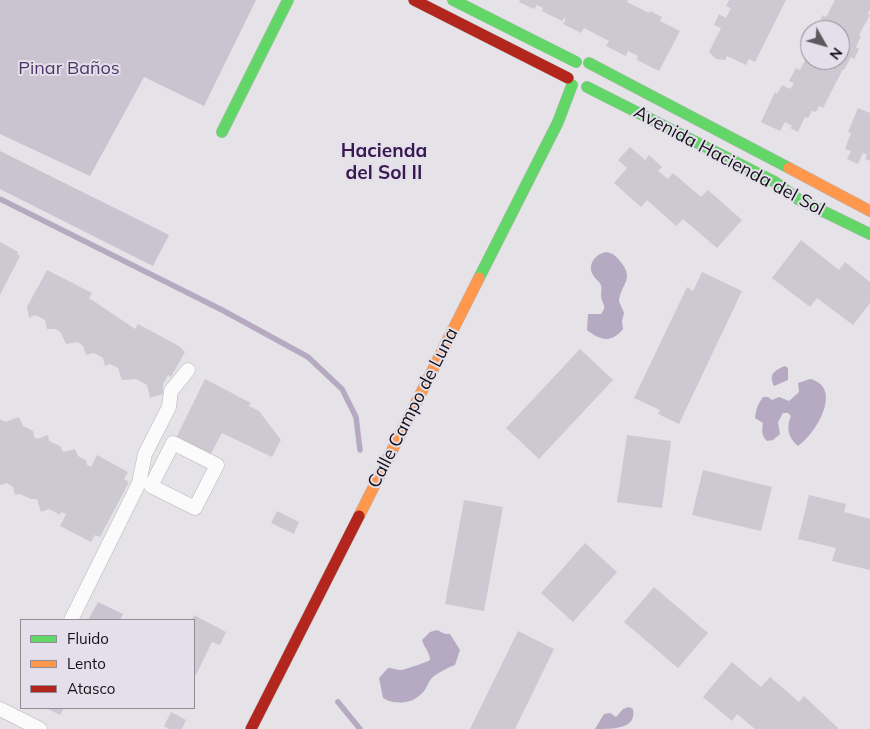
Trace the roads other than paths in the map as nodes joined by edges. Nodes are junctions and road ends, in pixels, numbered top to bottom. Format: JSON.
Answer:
{"nodes":[{"id":1,"x":288,"y":0,"type":"edge"},
{"id":2,"x":414,"y":0,"type":"edge"},
{"id":3,"x":453,"y":0,"type":"edge"},
{"id":4,"x":576,"y":62,"type":"junction"},
{"id":5,"x":589,"y":63,"type":"junction"},
{"id":6,"x":570,"y":81,"type":"junction"},
{"id":7,"x":588,"y":87,"type":"junction"},
{"id":8,"x":222,"y":132,"type":"dead end"},
{"id":9,"x":870,"y":211,"type":"edge"},
{"id":10,"x":870,"y":234,"type":"edge"},
{"id":11,"x":188,"y":370,"type":"dead end"},
{"id":12,"x":145,"y":454,"type":"junction"},
{"id":13,"x":163,"y":462,"type":"junction"},
{"id":14,"x":71,"y":619,"type":"edge"},
{"id":15,"x":0,"y":709,"type":"edge"},
{"id":16,"x":40,"y":729,"type":"edge"},
{"id":17,"x":251,"y":729,"type":"edge"}],
"edges":[{"from":1,"to":8,"type":"street"},
{"from":2,"to":6,"type":"street"},
{"from":3,"to":4,"type":"street"},
{"from":4,"to":5,"type":"street"},
{"from":4,"to":6,"type":"street"},
{"from":5,"to":7,"type":"street"},
{"from":5,"to":9,"type":"street","name":"Avenida Hacienda del Sol"},
{"from":6,"to":7,"type":"street"},
{"from":6,"to":17,"type":"street","name":"Calle Campo de Luna"},
{"from":7,"to":10,"type":"street","name":"Avenida Hacienda del Sol"},
{"from":11,"to":12,"type":"street"},
{"from":12,"to":13,"type":"street"},
{"from":12,"to":14,"type":"street"},
{"from":13,"to":13,"type":"street"},
{"from":15,"to":16,"type":"street"}]}
